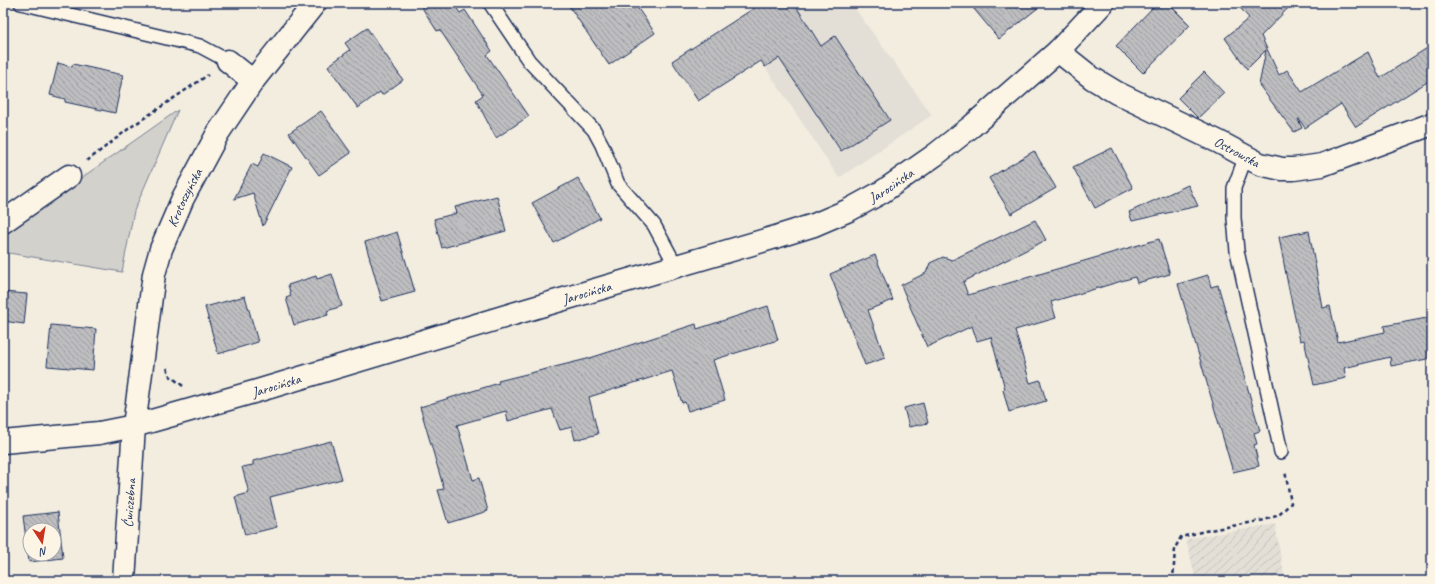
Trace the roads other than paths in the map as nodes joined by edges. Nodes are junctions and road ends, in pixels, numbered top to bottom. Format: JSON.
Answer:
{"nodes":[{"id":1,"x":21,"y":3,"type":"edge"},
{"id":2,"x":315,"y":3,"type":"edge"},
{"id":3,"x":490,"y":3,"type":"edge"},
{"id":4,"x":1103,"y":3,"type":"edge"},
{"id":5,"x":1058,"y":51,"type":"junction"},
{"id":6,"x":228,"y":61,"type":"joint"},
{"id":7,"x":253,"y":80,"type":"junction"},
{"id":8,"x":1432,"y":124,"type":"edge"},
{"id":9,"x":1246,"y":156,"type":"junction"},
{"id":10,"x":69,"y":176,"type":"road end"},
{"id":11,"x":3,"y":222,"type":"edge"},
{"id":12,"x":676,"y":266,"type":"junction"},
{"id":13,"x":134,"y":426,"type":"junction"},
{"id":14,"x":3,"y":442,"type":"edge"},
{"id":15,"x":1281,"y":452,"type":"dead end"},
{"id":16,"x":124,"y":581,"type":"edge"}],
"edges":[{"from":1,"to":6,"type":"lane"},
{"from":2,"to":7,"type":"street","name":"Krotoszyńska"},
{"from":3,"to":12,"type":"lane"},
{"from":4,"to":5,"type":"street","name":"Jarocińska"},
{"from":5,"to":9,"type":"street","name":"Ostrowska"},
{"from":5,"to":12,"type":"street","name":"Jarocińska"},
{"from":6,"to":7,"type":"street"},
{"from":7,"to":13,"type":"street","name":"Krotoszyńska"},
{"from":8,"to":9,"type":"street","name":"Ostrowska"},
{"from":9,"to":15,"type":"lane"},
{"from":10,"to":11,"type":"street"},
{"from":12,"to":13,"type":"street","name":"Jarocińska"},
{"from":13,"to":14,"type":"street","name":"Jarocińska"},
{"from":13,"to":16,"type":"street","name":"Ćwiczebna"}]}
